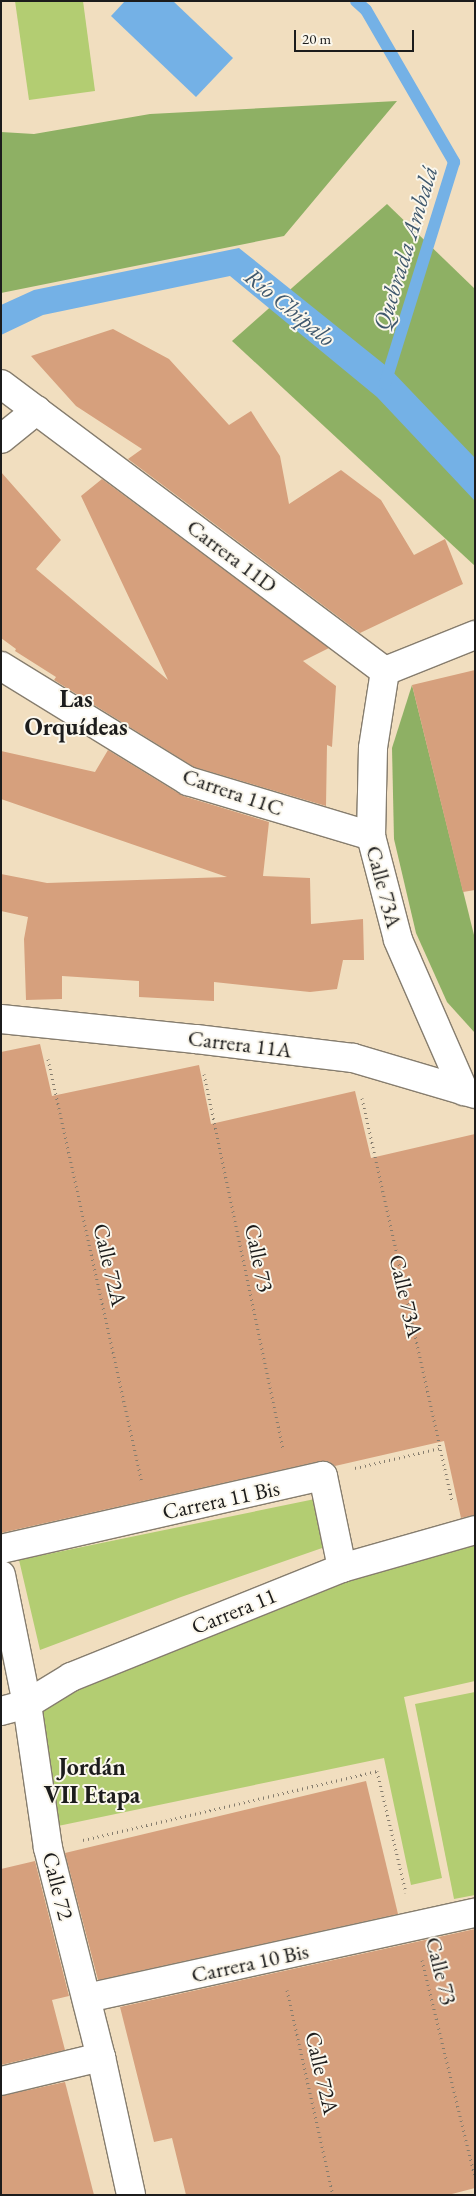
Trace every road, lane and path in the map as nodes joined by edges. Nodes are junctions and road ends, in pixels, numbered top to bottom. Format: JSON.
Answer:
{"nodes":[{"id":1,"x":1,"y":384,"type":"edge"},
{"id":2,"x":37,"y":410,"type":"junction"},
{"id":3,"x":1,"y":439,"type":"edge"},
{"id":4,"x":475,"y":635,"type":"edge"},
{"id":5,"x":1,"y":666,"type":"edge"},
{"id":6,"x":385,"y":671,"type":"junction"},
{"id":7,"x":371,"y":836,"type":"junction"},
{"id":8,"x":1,"y":1019,"type":"edge"},
{"id":9,"x":39,"y":1021,"type":"junction"},
{"id":10,"x":196,"y":1039,"type":"junction"},
{"id":11,"x":353,"y":1058,"type":"junction"},
{"id":12,"x":469,"y":1093,"type":"edge"},
{"id":13,"x":440,"y":1448,"type":"junction"},
{"id":14,"x":323,"y":1476,"type":"junction"},
{"id":15,"x":290,"y":1485,"type":"junction"},
{"id":16,"x":150,"y":1515,"type":"junction"},
{"id":17,"x":467,"y":1532,"type":"edge"},
{"id":18,"x":1,"y":1549,"type":"edge"},
{"id":19,"x":342,"y":1568,"type":"junction"},
{"id":20,"x":1,"y":1575,"type":"edge"},
{"id":21,"x":14,"y":1708,"type":"edge"},
{"id":22,"x":48,"y":1848,"type":"junction"},
{"id":23,"x":475,"y":1913,"type":"edge"},
{"id":24,"x":414,"y":1926,"type":"junction"},
{"id":25,"x":280,"y":1957,"type":"junction"},
{"id":26,"x":87,"y":1998,"type":"junction"},
{"id":27,"x":101,"y":2056,"type":"junction"},
{"id":28,"x":1,"y":2081,"type":"edge"},
{"id":29,"x":475,"y":2178,"type":"edge"},
{"id":30,"x":131,"y":2195,"type":"edge"},
{"id":31,"x":333,"y":2195,"type":"edge"}],
"edges":[{"from":1,"to":2,"type":"street","name":"Carrera 11D"},
{"from":2,"to":3,"type":"street"},
{"from":2,"to":6,"type":"street","name":"Carrera 11D"},
{"from":4,"to":6,"type":"street"},
{"from":5,"to":7,"type":"street","name":"Carrera 11C"},
{"from":6,"to":7,"type":"street","name":"Calle 73A"},
{"from":7,"to":12,"type":"street","name":"Calle 73A"},
{"from":8,"to":9,"type":"street","name":"Carrera 11A"},
{"from":9,"to":10,"type":"street","name":"Carrera 11A"},
{"from":9,"to":16,"type":"path","name":"Calle 72A"},
{"from":10,"to":11,"type":"street","name":"Carrera 11A"},
{"from":10,"to":15,"type":"path","name":"Calle 73"},
{"from":11,"to":12,"type":"street","name":"Carrera 11A"},
{"from":11,"to":13,"type":"path","name":"Calle 73A"},
{"from":13,"to":14,"type":"path"},
{"from":13,"to":17,"type":"path","name":"Calle 73A"},
{"from":14,"to":15,"type":"street","name":"Carrera 11 Bis"},
{"from":14,"to":19,"type":"street"},
{"from":15,"to":16,"type":"street","name":"Carrera 11 Bis"},
{"from":16,"to":18,"type":"street","name":"Carrera 11 Bis"},
{"from":17,"to":19,"type":"street","name":"Carrera 11"},
{"from":19,"to":21,"type":"street","name":"Carrera 11"},
{"from":20,"to":21,"type":"street","name":"Calle 72"},
{"from":21,"to":22,"type":"street","name":"Calle 72"},
{"from":22,"to":24,"type":"path","name":"Calle 73"},
{"from":22,"to":26,"type":"street","name":"Calle 72"},
{"from":23,"to":24,"type":"street","name":"Carrera 10 Bis"},
{"from":24,"to":25,"type":"street","name":"Carrera 10 Bis"},
{"from":24,"to":29,"type":"path","name":"Calle 73"},
{"from":25,"to":26,"type":"street","name":"Carrera 10 Bis"},
{"from":25,"to":31,"type":"path","name":"Calle 72A"},
{"from":26,"to":27,"type":"street","name":"Calle 72"},
{"from":27,"to":28,"type":"street"},
{"from":27,"to":30,"type":"street","name":"Calle 72"}]}
